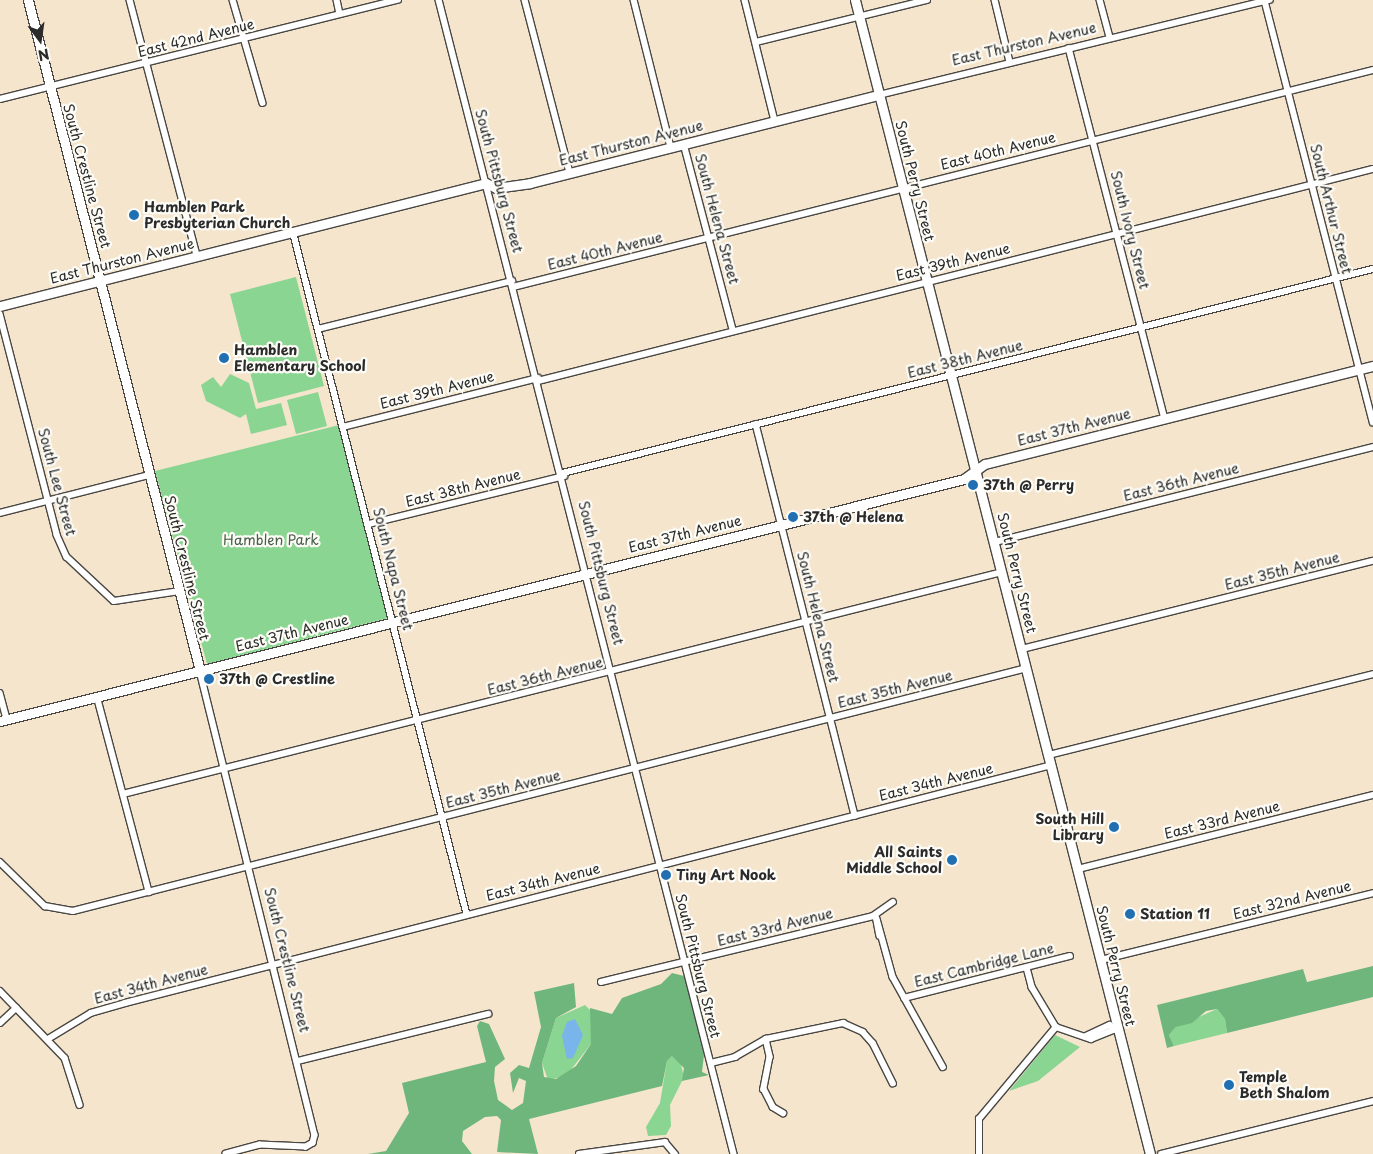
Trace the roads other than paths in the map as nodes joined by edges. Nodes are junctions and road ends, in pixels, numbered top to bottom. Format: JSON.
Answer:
{"nodes":[{"id":1,"x":28,"y":0,"type":"edge"},
{"id":2,"x":130,"y":0,"type":"edge"},
{"id":3,"x":234,"y":0,"type":"edge"},
{"id":4,"x":337,"y":0,"type":"edge"},
{"id":5,"x":398,"y":0,"type":"edge"},
{"id":6,"x":439,"y":0,"type":"edge"},
{"id":7,"x":525,"y":0,"type":"edge"},
{"id":8,"x":634,"y":0,"type":"edge"},
{"id":9,"x":745,"y":0,"type":"edge"},
{"id":10,"x":855,"y":0,"type":"edge"},
{"id":11,"x":927,"y":0,"type":"edge"},
{"id":12,"x":995,"y":0,"type":"edge"},
{"id":13,"x":1100,"y":0,"type":"edge"},
{"id":14,"x":1268,"y":1,"type":"edge"},
{"id":15,"x":1256,"y":2,"type":"edge"},
{"id":16,"x":340,"y":14,"type":"junction"},
{"id":17,"x":859,"y":16,"type":"junction"},
{"id":18,"x":243,"y":38,"type":"junction"},
{"id":19,"x":1110,"y":38,"type":"junction"},
{"id":20,"x":756,"y":42,"type":"junction"},
{"id":21,"x":1069,"y":48,"type":"junction"},
{"id":22,"x":1010,"y":62,"type":"junction"},
{"id":23,"x":146,"y":64,"type":"junction"},
{"id":24,"x":1373,"y":70,"type":"edge"},
{"id":25,"x":50,"y":87,"type":"junction"},
{"id":26,"x":1288,"y":91,"type":"junction"},
{"id":27,"x":879,"y":95,"type":"junction"},
{"id":28,"x":0,"y":99,"type":"edge"},
{"id":29,"x":263,"y":103,"type":"dead end"},
{"id":30,"x":776,"y":122,"type":"junction"},
{"id":31,"x":1094,"y":141,"type":"junction"},
{"id":32,"x":684,"y":144,"type":"junction"},
{"id":33,"x":671,"y":147,"type":"junction"},
{"id":34,"x":1373,"y":169,"type":"edge"},
{"id":35,"x":570,"y":173,"type":"junction"},
{"id":36,"x":486,"y":183,"type":"junction"},
{"id":37,"x":1311,"y":184,"type":"junction"},
{"id":38,"x":903,"y":188,"type":"junction"},
{"id":39,"x":293,"y":231,"type":"junction"},
{"id":40,"x":1118,"y":234,"type":"junction"},
{"id":41,"x":709,"y":237,"type":"junction"},
{"id":42,"x":197,"y":256,"type":"junction"},
{"id":43,"x":1373,"y":269,"type":"edge"},
{"id":44,"x":1336,"y":278,"type":"junction"},
{"id":45,"x":100,"y":281,"type":"junction"},
{"id":46,"x":927,"y":281,"type":"junction"},
{"id":47,"x":512,"y":284,"type":"junction"},
{"id":48,"x":0,"y":306,"type":"edge"},
{"id":49,"x":0,"y":314,"type":"edge"},
{"id":50,"x":1141,"y":327,"type":"junction"},
{"id":51,"x":318,"y":329,"type":"junction"},
{"id":52,"x":733,"y":330,"type":"junction"},
{"id":53,"x":1373,"y":366,"type":"edge"},
{"id":54,"x":1359,"y":370,"type":"junction"},
{"id":55,"x":952,"y":375,"type":"junction"},
{"id":56,"x":538,"y":379,"type":"junction"},
{"id":57,"x":1165,"y":418,"type":"junction"},
{"id":58,"x":1373,"y":422,"type":"edge"},
{"id":59,"x":756,"y":424,"type":"junction"},
{"id":60,"x":343,"y":427,"type":"junction"},
{"id":61,"x":1373,"y":447,"type":"edge"},
{"id":62,"x":976,"y":470,"type":"junction"},
{"id":63,"x":563,"y":474,"type":"junction"},
{"id":64,"x":149,"y":475,"type":"junction"},
{"id":65,"x":47,"y":501,"type":"junction"},
{"id":66,"x":0,"y":513,"type":"edge"},
{"id":67,"x":369,"y":524,"type":"junction"},
{"id":68,"x":783,"y":524,"type":"junction"},
{"id":69,"x":994,"y":542,"type":"junction"},
{"id":70,"x":1373,"y":561,"type":"edge"},
{"id":71,"x":589,"y":572,"type":"junction"},
{"id":72,"x":1002,"y":572,"type":"junction"},
{"id":73,"x":179,"y":591,"type":"junction"},
{"id":74,"x":806,"y":621,"type":"junction"},
{"id":75,"x":394,"y":622,"type":"junction"},
{"id":76,"x":1022,"y":649,"type":"junction"},
{"id":77,"x":1027,"y":668,"type":"junction"},
{"id":78,"x":200,"y":671,"type":"junction"},
{"id":79,"x":614,"y":672,"type":"junction"},
{"id":80,"x":1373,"y":674,"type":"edge"},
{"id":81,"x":0,"y":693,"type":"edge"},
{"id":82,"x":98,"y":696,"type":"junction"},
{"id":83,"x":830,"y":719,"type":"junction"},
{"id":84,"x":3,"y":720,"type":"edge"},
{"id":85,"x":419,"y":720,"type":"junction"},
{"id":86,"x":1049,"y":755,"type":"junction"},
{"id":87,"x":1052,"y":765,"type":"junction"},
{"id":88,"x":224,"y":768,"type":"junction"},
{"id":89,"x":636,"y":769,"type":"junction"},
{"id":90,"x":123,"y":794,"type":"junction"},
{"id":91,"x":1373,"y":795,"type":"edge"},
{"id":92,"x":855,"y":816,"type":"junction"},
{"id":93,"x":442,"y":817,"type":"junction"},
{"id":94,"x":0,"y":862,"type":"edge"},
{"id":95,"x":249,"y":866,"type":"junction"},
{"id":96,"x":659,"y":866,"type":"junction"},
{"id":97,"x":1078,"y":869,"type":"junction"},
{"id":98,"x":149,"y":892,"type":"junction"},
{"id":99,"x":1373,"y":893,"type":"edge"},
{"id":100,"x":894,"y":902,"type":"dead end"},
{"id":101,"x":467,"y":914,"type":"junction"},
{"id":102,"x":876,"y":917,"type":"junction"},
{"id":103,"x":1070,"y":956,"type":"dead end"},
{"id":104,"x":1101,"y":960,"type":"junction"},
{"id":105,"x":685,"y":962,"type":"junction"},
{"id":106,"x":274,"y":965,"type":"junction"},
{"id":107,"x":1027,"y":968,"type":"junction"},
{"id":108,"x":601,"y":982,"type":"dead end"},
{"id":109,"x":0,"y":991,"type":"edge"},
{"id":110,"x":904,"y":998,"type":"junction"},
{"id":111,"x":16,"y":1008,"type":"junction"},
{"id":112,"x":488,"y":1014,"type":"dead end"},
{"id":113,"x":0,"y":1024,"type":"edge"},
{"id":114,"x":1056,"y":1027,"type":"junction"},
{"id":115,"x":1116,"y":1029,"type":"junction"},
{"id":116,"x":766,"y":1038,"type":"junction"},
{"id":117,"x":48,"y":1039,"type":"junction"},
{"id":118,"x":298,"y":1061,"type":"junction"},
{"id":119,"x":710,"y":1064,"type":"junction"},
{"id":120,"x":943,"y":1067,"type":"dead end"},
{"id":121,"x":893,"y":1083,"type":"dead end"},
{"id":122,"x":1373,"y":1100,"type":"edge"},
{"id":123,"x":80,"y":1105,"type":"dead end"},
{"id":124,"x":783,"y":1113,"type":"dead end"},
{"id":125,"x":226,"y":1154,"type":"edge"},
{"id":126,"x":579,"y":1154,"type":"edge"},
{"id":127,"x":675,"y":1154,"type":"edge"},
{"id":128,"x":734,"y":1154,"type":"edge"},
{"id":129,"x":979,"y":1154,"type":"edge"},
{"id":130,"x":1150,"y":1154,"type":"edge"},
{"id":131,"x":1161,"y":1154,"type":"edge"}],
"edges":[{"from":1,"to":25,"type":"street","name":"South Crestline Street"},
{"from":2,"to":23,"type":"street"},
{"from":3,"to":18,"type":"street"},
{"from":4,"to":16,"type":"street"},
{"from":5,"to":16,"type":"street","name":"East 42nd Avenue"},
{"from":6,"to":36,"type":"street","name":"South Pittsburg Street"},
{"from":7,"to":35,"type":"street"},
{"from":8,"to":33,"type":"street"},
{"from":9,"to":20,"type":"street"},
{"from":10,"to":17,"type":"street","name":"South Perry Street"},
{"from":11,"to":17,"type":"street"},
{"from":12,"to":22,"type":"street"},
{"from":13,"to":19,"type":"street"},
{"from":14,"to":15,"type":"street","name":"East Thurston Avenue"},
{"from":14,"to":26,"type":"street","name":"South Arthur Street"},
{"from":15,"to":19,"type":"street","name":"East Thurston Avenue"},
{"from":16,"to":18,"type":"street","name":"East 42nd Avenue"},
{"from":17,"to":20,"type":"street"},
{"from":17,"to":27,"type":"street","name":"South Perry Street"},
{"from":18,"to":23,"type":"street","name":"East 42nd Avenue"},
{"from":18,"to":29,"type":"street"},
{"from":19,"to":21,"type":"street","name":"East Thurston Avenue"},
{"from":20,"to":30,"type":"street"},
{"from":21,"to":22,"type":"street","name":"East Thurston Avenue"},
{"from":21,"to":31,"type":"street","name":"South Ivory Street"},
{"from":22,"to":27,"type":"street","name":"East Thurston Avenue"},
{"from":23,"to":25,"type":"street","name":"East 42nd Avenue"},
{"from":23,"to":42,"type":"street"},
{"from":24,"to":26,"type":"street","name":"East 40th Avenue"},
{"from":25,"to":28,"type":"street","name":"East 42nd Avenue"},
{"from":25,"to":45,"type":"street","name":"South Crestline Street"},
{"from":26,"to":31,"type":"street","name":"East 40th Avenue"},
{"from":26,"to":37,"type":"street","name":"South Arthur Street"},
{"from":27,"to":30,"type":"street","name":"East Thurston Avenue"},
{"from":27,"to":38,"type":"street","name":"South Perry Street"},
{"from":30,"to":32,"type":"street","name":"East Thurston Avenue"},
{"from":31,"to":38,"type":"street","name":"East 40th Avenue"},
{"from":31,"to":40,"type":"street","name":"South Ivory Street"},
{"from":32,"to":33,"type":"street","name":"East Thurston Avenue"},
{"from":32,"to":41,"type":"street","name":"South Helena Street"},
{"from":33,"to":35,"type":"street","name":"East Thurston Avenue"},
{"from":34,"to":37,"type":"street","name":"East 39th Avenue"},
{"from":35,"to":36,"type":"street","name":"East Thurston Avenue"},
{"from":36,"to":39,"type":"street","name":"East Thurston Avenue"},
{"from":36,"to":47,"type":"street","name":"South Pittsburg Street"},
{"from":37,"to":40,"type":"street","name":"East 39th Avenue"},
{"from":37,"to":44,"type":"street","name":"South Arthur Street"},
{"from":38,"to":41,"type":"street","name":"East 40th Avenue"},
{"from":38,"to":46,"type":"street","name":"South Perry Street"},
{"from":39,"to":42,"type":"street","name":"East Thurston Avenue"},
{"from":39,"to":51,"type":"street","name":"South Napa Street"},
{"from":40,"to":46,"type":"street","name":"East 39th Avenue"},
{"from":40,"to":50,"type":"street","name":"South Ivory Street"},
{"from":41,"to":47,"type":"street","name":"East 40th Avenue"},
{"from":41,"to":52,"type":"street","name":"South Helena Street"},
{"from":42,"to":45,"type":"street","name":"East Thurston Avenue"},
{"from":43,"to":44,"type":"street","name":"East 38th Avenue"},
{"from":44,"to":50,"type":"street","name":"East 38th Avenue"},
{"from":44,"to":54,"type":"street","name":"South Arthur Street"},
{"from":45,"to":48,"type":"street","name":"East Thurston Avenue"},
{"from":45,"to":64,"type":"street","name":"South Crestline Street"},
{"from":46,"to":52,"type":"street","name":"East 39th Avenue"},
{"from":46,"to":55,"type":"street","name":"South Perry Street"},
{"from":47,"to":51,"type":"street","name":"East 40th Avenue"},
{"from":47,"to":56,"type":"street","name":"South Pittsburg Street"},
{"from":49,"to":65,"type":"street","name":"South Lee Street"},
{"from":50,"to":55,"type":"street","name":"East 38th Avenue"},
{"from":50,"to":57,"type":"street","name":"South Ivory Street"},
{"from":51,"to":60,"type":"street","name":"South Napa Street"},
{"from":52,"to":56,"type":"street","name":"East 39th Avenue"},
{"from":53,"to":54,"type":"street","name":"East 37th Avenue"},
{"from":54,"to":57,"type":"street","name":"East 37th Avenue"},
{"from":54,"to":58,"type":"street","name":"South Arthur Street"},
{"from":55,"to":59,"type":"street","name":"East 38th Avenue"},
{"from":55,"to":62,"type":"street","name":"South Perry Street"},
{"from":56,"to":60,"type":"street","name":"East 39th Avenue"},
{"from":56,"to":63,"type":"street","name":"South Pittsburg Street"},
{"from":57,"to":62,"type":"street","name":"East 37th Avenue"},
{"from":59,"to":63,"type":"street","name":"East 38th Avenue"},
{"from":59,"to":68,"type":"street","name":"South Helena Street"},
{"from":60,"to":67,"type":"street","name":"South Napa Street"},
{"from":61,"to":69,"type":"street","name":"East 36th Avenue"},
{"from":62,"to":68,"type":"street","name":"East 37th Avenue"},
{"from":62,"to":69,"type":"street","name":"South Perry Street"},
{"from":63,"to":67,"type":"street","name":"East 38th Avenue"},
{"from":63,"to":71,"type":"street","name":"South Pittsburg Street"},
{"from":64,"to":65,"type":"street"},
{"from":64,"to":73,"type":"street","name":"South Crestline Street"},
{"from":65,"to":66,"type":"street"},
{"from":65,"to":73,"type":"street","name":"South Lee Street"},
{"from":67,"to":75,"type":"street","name":"South Napa Street"},
{"from":68,"to":71,"type":"street","name":"East 37th Avenue"},
{"from":68,"to":74,"type":"street","name":"South Helena Street"},
{"from":69,"to":72,"type":"street","name":"South Perry Street"},
{"from":70,"to":76,"type":"street","name":"East 35th Avenue"},
{"from":71,"to":75,"type":"street","name":"East 37th Avenue"},
{"from":71,"to":79,"type":"street","name":"South Pittsburg Street"},
{"from":72,"to":74,"type":"street","name":"East 36th Avenue"},
{"from":72,"to":76,"type":"street","name":"South Perry Street"},
{"from":73,"to":78,"type":"street","name":"South Crestline Street"},
{"from":74,"to":79,"type":"street","name":"East 36th Avenue"},
{"from":74,"to":83,"type":"street","name":"South Helena Street"},
{"from":75,"to":78,"type":"street","name":"East 37th Avenue"},
{"from":75,"to":85,"type":"street","name":"South Napa Street"},
{"from":76,"to":77,"type":"street","name":"South Perry Street"},
{"from":77,"to":83,"type":"street","name":"East 35th Avenue"},
{"from":77,"to":86,"type":"street","name":"South Perry Street"},
{"from":78,"to":82,"type":"street","name":"East 37th Avenue"},
{"from":78,"to":88,"type":"street","name":"South Crestline Street"},
{"from":79,"to":85,"type":"street","name":"East 36th Avenue"},
{"from":79,"to":89,"type":"street","name":"South Pittsburg Street"},
{"from":80,"to":86,"type":"street"},
{"from":81,"to":84,"type":"street"},
{"from":82,"to":84,"type":"street","name":"East 37th Avenue"},
{"from":82,"to":90,"type":"street"},
{"from":83,"to":89,"type":"street","name":"East 35th Avenue"},
{"from":83,"to":92,"type":"street","name":"South Helena Street"},
{"from":85,"to":88,"type":"street","name":"East 36th Avenue"},
{"from":85,"to":93,"type":"street","name":"South Napa Street"},
{"from":86,"to":87,"type":"street","name":"South Perry Street"},
{"from":87,"to":92,"type":"street","name":"East 34th Avenue"},
{"from":87,"to":97,"type":"street","name":"South Perry Street"},
{"from":88,"to":90,"type":"street","name":"East 36th Avenue"},
{"from":88,"to":95,"type":"street","name":"South Crestline Street"},
{"from":89,"to":93,"type":"street","name":"East 35th Avenue"},
{"from":89,"to":96,"type":"street","name":"South Pittsburg Street"},
{"from":90,"to":98,"type":"street"},
{"from":91,"to":97,"type":"street","name":"East 33rd Avenue"},
{"from":92,"to":96,"type":"street","name":"East 34th Avenue"},
{"from":93,"to":95,"type":"street","name":"East 35th Avenue"},
{"from":93,"to":101,"type":"street","name":"South Napa Street"},
{"from":94,"to":98,"type":"street","name":"East 35th Avenue"},
{"from":95,"to":98,"type":"street","name":"East 35th Avenue"},
{"from":95,"to":106,"type":"street","name":"South Crestline Street"},
{"from":96,"to":101,"type":"street","name":"East 34th Avenue"},
{"from":96,"to":105,"type":"street","name":"South Pittsburg Street"},
{"from":97,"to":104,"type":"street","name":"South Perry Street"},
{"from":99,"to":104,"type":"street","name":"East 32nd Avenue"},
{"from":100,"to":102,"type":"street","name":"East 33rd Avenue"},
{"from":101,"to":106,"type":"street","name":"East 34th Avenue"},
{"from":102,"to":105,"type":"street","name":"East 33rd Avenue"},
{"from":102,"to":110,"type":"street"},
{"from":103,"to":107,"type":"street","name":"East Cambridge Lane"},
{"from":104,"to":115,"type":"street","name":"South Perry Street"},
{"from":105,"to":108,"type":"street","name":"East 33rd Avenue"},
{"from":105,"to":119,"type":"street","name":"South Pittsburg Street"},
{"from":106,"to":117,"type":"street","name":"East 34th Avenue"},
{"from":106,"to":118,"type":"street","name":"South Crestline Street"},
{"from":107,"to":110,"type":"street","name":"East Cambridge Lane"},
{"from":107,"to":114,"type":"street"},
{"from":109,"to":111,"type":"street"},
{"from":110,"to":120,"type":"street"},
{"from":111,"to":113,"type":"street"},
{"from":111,"to":117,"type":"street"},
{"from":112,"to":118,"type":"street"},
{"from":114,"to":115,"type":"street"},
{"from":114,"to":129,"type":"street"},
{"from":115,"to":130,"type":"street","name":"South Perry Street"},
{"from":116,"to":119,"type":"street"},
{"from":116,"to":121,"type":"street"},
{"from":116,"to":124,"type":"street"},
{"from":117,"to":123,"type":"street"},
{"from":118,"to":125,"type":"street","name":"South Crestline Street"},
{"from":119,"to":128,"type":"street","name":"South Pittsburg Street"},
{"from":122,"to":131,"type":"street"},
{"from":126,"to":127,"type":"street"}]}
